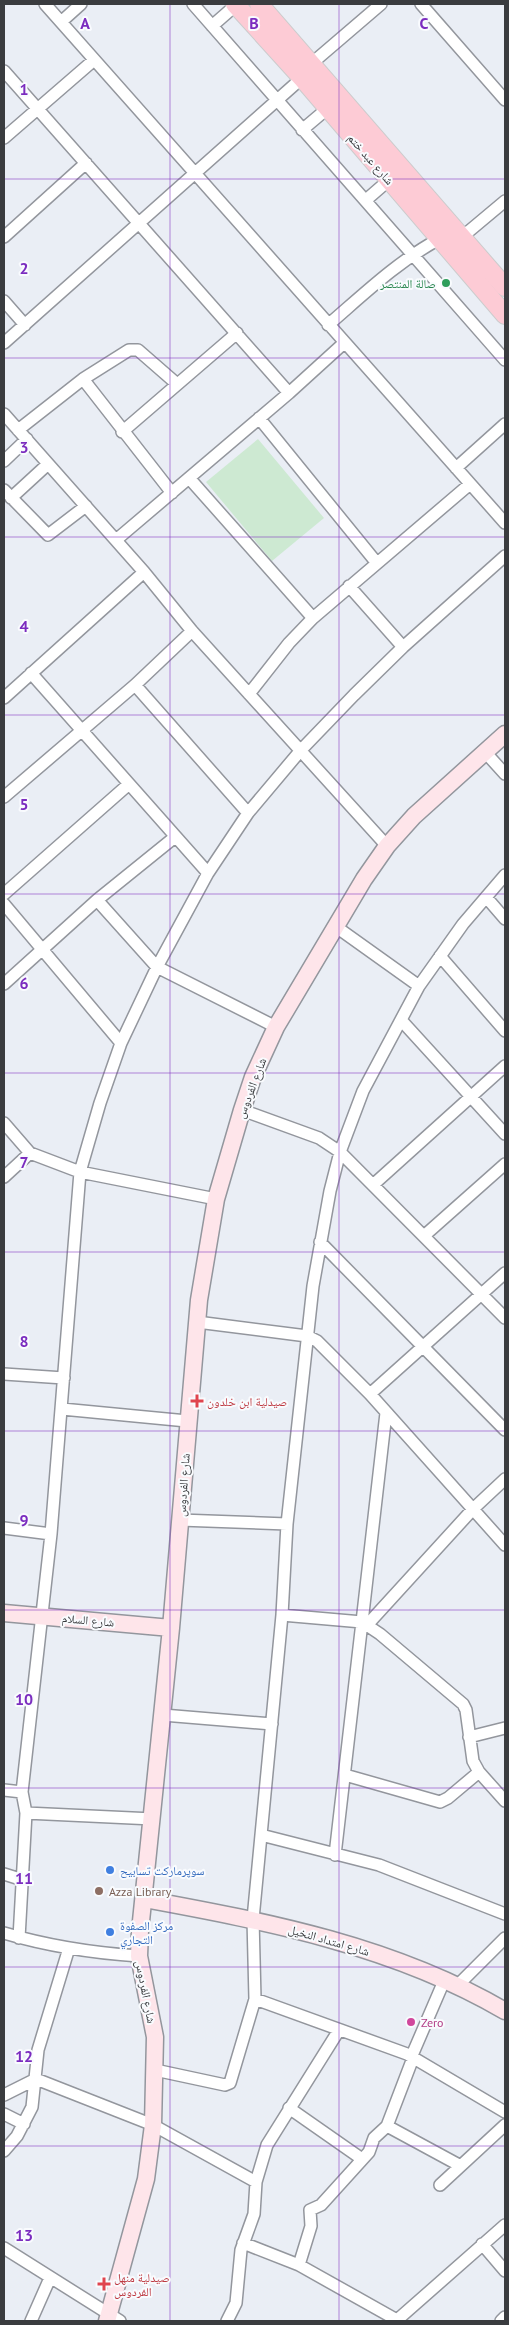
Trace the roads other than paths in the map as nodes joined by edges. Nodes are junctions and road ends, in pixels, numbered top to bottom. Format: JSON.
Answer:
{"nodes":[{"id":1,"x":45,"y":4,"type":"edge"},
{"id":2,"x":82,"y":4,"type":"edge"},
{"id":3,"x":193,"y":4,"type":"edge"},
{"id":4,"x":235,"y":4,"type":"edge"},
{"id":5,"x":259,"y":4,"type":"edge"},
{"id":6,"x":381,"y":4,"type":"edge"},
{"id":7,"x":421,"y":4,"type":"edge"},
{"id":8,"x":61,"y":22,"type":"junction"},
{"id":9,"x":212,"y":26,"type":"junction"},
{"id":10,"x":94,"y":60,"type":"junction"},
{"id":11,"x":4,"y":71,"type":"edge"},
{"id":12,"x":306,"y":71,"type":"junction"},
{"id":13,"x":503,"y":94,"type":"edge"},
{"id":14,"x":276,"y":101,"type":"junction"},
{"id":15,"x":328,"y":108,"type":"junction"},
{"id":16,"x":38,"y":109,"type":"junction"},
{"id":17,"x":302,"y":130,"type":"junction"},
{"id":18,"x":4,"y":138,"type":"edge"},
{"id":19,"x":86,"y":163,"type":"junction"},
{"id":20,"x":196,"y":172,"type":"junction"},
{"id":21,"x":389,"y":180,"type":"junction"},
{"id":22,"x":366,"y":200,"type":"junction"},
{"id":23,"x":505,"y":201,"type":"edge"},
{"id":24,"x":140,"y":224,"type":"junction"},
{"id":25,"x":4,"y":237,"type":"edge"},
{"id":26,"x":462,"y":237,"type":"junction"},
{"id":27,"x":439,"y":239,"type":"junction"},
{"id":28,"x":413,"y":253,"type":"junction"},
{"id":29,"x":505,"y":287,"type":"edge"},
{"id":30,"x":4,"y":300,"type":"edge"},
{"id":31,"x":505,"y":315,"type":"edge"},
{"id":32,"x":25,"y":324,"type":"junction"},
{"id":33,"x":328,"y":325,"type":"junction"},
{"id":34,"x":237,"y":333,"type":"junction"},
{"id":35,"x":4,"y":343,"type":"edge"},
{"id":36,"x":344,"y":343,"type":"junction"},
{"id":37,"x":505,"y":360,"type":"edge"},
{"id":38,"x":83,"y":379,"type":"junction"},
{"id":39,"x":177,"y":384,"type":"junction"},
{"id":40,"x":289,"y":393,"type":"junction"},
{"id":41,"x":4,"y":414,"type":"edge"},
{"id":42,"x":259,"y":418,"type":"junction"},
{"id":43,"x":505,"y":424,"type":"edge"},
{"id":44,"x":18,"y":430,"type":"junction"},
{"id":45,"x":122,"y":432,"type":"junction"},
{"id":46,"x":27,"y":439,"type":"junction"},
{"id":47,"x":4,"y":461,"type":"edge"},
{"id":48,"x":48,"y":464,"type":"junction"},
{"id":49,"x":456,"y":468,"type":"junction"},
{"id":50,"x":189,"y":478,"type":"junction"},
{"id":51,"x":470,"y":484,"type":"junction"},
{"id":52,"x":172,"y":493,"type":"junction"},
{"id":53,"x":7,"y":494,"type":"edge"},
{"id":54,"x":86,"y":506,"type":"junction"},
{"id":55,"x":505,"y":523,"type":"edge"},
{"id":56,"x":116,"y":540,"type":"junction"},
{"id":57,"x":505,"y":556,"type":"edge"},
{"id":58,"x":376,"y":562,"type":"junction"},
{"id":59,"x":144,"y":572,"type":"junction"},
{"id":60,"x":349,"y":586,"type":"junction"},
{"id":61,"x":313,"y":618,"type":"junction"},
{"id":62,"x":192,"y":631,"type":"junction"},
{"id":63,"x":403,"y":647,"type":"junction"},
{"id":64,"x":31,"y":674,"type":"junction"},
{"id":65,"x":135,"y":685,"type":"junction"},
{"id":66,"x":250,"y":694,"type":"junction"},
{"id":67,"x":4,"y":698,"type":"edge"},
{"id":68,"x":81,"y":729,"type":"junction"},
{"id":69,"x":505,"y":734,"type":"edge"},
{"id":70,"x":301,"y":750,"type":"junction"},
{"id":71,"x":485,"y":752,"type":"junction"},
{"id":72,"x":505,"y":774,"type":"edge"},
{"id":73,"x":130,"y":784,"type":"junction"},
{"id":74,"x":4,"y":797,"type":"edge"},
{"id":75,"x":248,"y":813,"type":"junction"},
{"id":76,"x":175,"y":837,"type":"junction"},
{"id":77,"x":387,"y":846,"type":"junction"},
{"id":78,"x":208,"y":873,"type":"junction"},
{"id":79,"x":505,"y":875,"type":"edge"},
{"id":80,"x":4,"y":894,"type":"edge"},
{"id":81,"x":486,"y":898,"type":"junction"},
{"id":82,"x":97,"y":900,"type":"junction"},
{"id":83,"x":4,"y":904,"type":"edge"},
{"id":84,"x":505,"y":919,"type":"edge"},
{"id":85,"x":335,"y":926,"type":"junction"},
{"id":86,"x":42,"y":948,"type":"junction"},
{"id":87,"x":440,"y":956,"type":"junction"},
{"id":88,"x":157,"y":967,"type":"junction"},
{"id":89,"x":4,"y":984,"type":"edge"},
{"id":90,"x":419,"y":986,"type":"junction"},
{"id":91,"x":401,"y":1020,"type":"junction"},
{"id":92,"x":276,"y":1026,"type":"junction"},
{"id":93,"x":505,"y":1032,"type":"edge"},
{"id":94,"x":121,"y":1043,"type":"junction"},
{"id":95,"x":505,"y":1066,"type":"edge"},
{"id":96,"x":471,"y":1096,"type":"junction"},
{"id":97,"x":242,"y":1110,"type":"junction"},
{"id":98,"x":4,"y":1123,"type":"edge"},
{"id":99,"x":505,"y":1134,"type":"edge"},
{"id":100,"x":340,"y":1152,"type":"junction"},
{"id":101,"x":30,"y":1154,"type":"junction"},
{"id":102,"x":505,"y":1164,"type":"edge"},
{"id":103,"x":80,"y":1172,"type":"junction"},
{"id":104,"x":4,"y":1176,"type":"edge"},
{"id":105,"x":374,"y":1184,"type":"junction"},
{"id":106,"x":216,"y":1199,"type":"junction"},
{"id":107,"x":424,"y":1235,"type":"junction"},
{"id":108,"x":320,"y":1242,"type":"junction"},
{"id":109,"x":505,"y":1273,"type":"edge"},
{"id":110,"x":480,"y":1293,"type":"junction"},
{"id":111,"x":505,"y":1318,"type":"edge"},
{"id":112,"x":197,"y":1322,"type":"junction"},
{"id":113,"x":306,"y":1336,"type":"junction"},
{"id":114,"x":423,"y":1345,"type":"junction"},
{"id":115,"x":4,"y":1374,"type":"edge"},
{"id":116,"x":64,"y":1378,"type":"junction"},
{"id":117,"x":370,"y":1394,"type":"junction"},
{"id":118,"x":62,"y":1409,"type":"junction"},
{"id":119,"x":386,"y":1413,"type":"junction"},
{"id":120,"x":188,"y":1421,"type":"junction"},
{"id":121,"x":505,"y":1430,"type":"edge"},
{"id":122,"x":505,"y":1479,"type":"edge"},
{"id":123,"x":473,"y":1509,"type":"junction"},
{"id":124,"x":180,"y":1520,"type":"junction"},
{"id":125,"x":287,"y":1524,"type":"junction"},
{"id":126,"x":4,"y":1528,"type":"edge"},
{"id":127,"x":51,"y":1534,"type":"junction"},
{"id":128,"x":505,"y":1545,"type":"edge"},
{"id":129,"x":4,"y":1613,"type":"edge"},
{"id":130,"x":42,"y":1616,"type":"junction"},
{"id":131,"x":282,"y":1616,"type":"junction"},
{"id":132,"x":365,"y":1623,"type":"junction"},
{"id":133,"x":171,"y":1628,"type":"junction"},
{"id":134,"x":163,"y":1715,"type":"junction"},
{"id":135,"x":272,"y":1724,"type":"junction"},
{"id":136,"x":505,"y":1728,"type":"edge"},
{"id":137,"x":469,"y":1737,"type":"junction"},
{"id":138,"x":479,"y":1772,"type":"junction"},
{"id":139,"x":345,"y":1775,"type":"junction"},
{"id":140,"x":4,"y":1790,"type":"edge"},
{"id":141,"x":22,"y":1792,"type":"junction"},
{"id":142,"x":505,"y":1801,"type":"edge"},
{"id":143,"x":26,"y":1814,"type":"junction"},
{"id":144,"x":153,"y":1819,"type":"junction"},
{"id":145,"x":261,"y":1835,"type":"junction"},
{"id":146,"x":335,"y":1855,"type":"junction"},
{"id":147,"x":4,"y":1874,"type":"edge"},
{"id":148,"x":23,"y":1880,"type":"junction"},
{"id":149,"x":144,"y":1899,"type":"junction"},
{"id":150,"x":505,"y":1914,"type":"edge"},
{"id":151,"x":253,"y":1919,"type":"junction"},
{"id":152,"x":4,"y":1933,"type":"edge"},
{"id":153,"x":20,"y":1938,"type":"junction"},
{"id":154,"x":505,"y":1938,"type":"edge"},
{"id":155,"x":69,"y":1948,"type":"junction"},
{"id":156,"x":139,"y":1956,"type":"junction"},
{"id":157,"x":450,"y":1984,"type":"junction"},
{"id":158,"x":255,"y":1999,"type":"junction"},
{"id":159,"x":505,"y":2011,"type":"edge"},
{"id":160,"x":339,"y":2030,"type":"junction"},
{"id":161,"x":413,"y":2058,"type":"junction"},
{"id":162,"x":155,"y":2070,"type":"junction"},
{"id":163,"x":36,"y":2078,"type":"junction"},
{"id":164,"x":4,"y":2096,"type":"edge"},
{"id":165,"x":289,"y":2108,"type":"junction"},
{"id":166,"x":505,"y":2112,"type":"edge"},
{"id":167,"x":4,"y":2114,"type":"edge"},
{"id":168,"x":24,"y":2124,"type":"junction"},
{"id":169,"x":153,"y":2124,"type":"junction"},
{"id":170,"x":505,"y":2125,"type":"edge"},
{"id":171,"x":387,"y":2126,"type":"junction"},
{"id":172,"x":4,"y":2151,"type":"edge"},
{"id":173,"x":362,"y":2159,"type":"junction"},
{"id":174,"x":459,"y":2166,"type":"junction"},
{"id":175,"x":256,"y":2182,"type":"junction"},
{"id":176,"x":440,"y":2185,"type":"dead end"},
{"id":177,"x":505,"y":2224,"type":"edge"},
{"id":178,"x":244,"y":2243,"type":"junction"},
{"id":179,"x":482,"y":2244,"type":"junction"},
{"id":180,"x":4,"y":2248,"type":"edge"},
{"id":181,"x":299,"y":2265,"type":"junction"},
{"id":182,"x":505,"y":2271,"type":"edge"},
{"id":183,"x":50,"y":2278,"type":"junction"},
{"id":184,"x":505,"y":2317,"type":"edge"},
{"id":185,"x":112,"y":2319,"type":"edge"},
{"id":186,"x":31,"y":2321,"type":"edge"},
{"id":187,"x":228,"y":2321,"type":"edge"},
{"id":188,"x":396,"y":2321,"type":"edge"},
{"id":189,"x":501,"y":2321,"type":"edge"}],
"edges":[{"from":1,"to":8,"type":"street"},
{"from":2,"to":8,"type":"street"},
{"from":3,"to":9,"type":"street"},
{"from":4,"to":9,"type":"street"},
{"from":4,"to":12,"type":"main road","name":"شارع عبد ختم"},
{"from":5,"to":12,"type":"main road","name":"شارع عبد ختم"},
{"from":6,"to":12,"type":"street"},
{"from":7,"to":13,"type":"street"},
{"from":8,"to":10,"type":"street"},
{"from":9,"to":14,"type":"street"},
{"from":10,"to":16,"type":"street"},
{"from":10,"to":20,"type":"street"},
{"from":11,"to":16,"type":"street"},
{"from":12,"to":14,"type":"street"},
{"from":12,"to":15,"type":"main road","name":"شارع عبد ختم"},
{"from":12,"to":26,"type":"main road","name":"شارع عبد ختم"},
{"from":14,"to":17,"type":"street"},
{"from":14,"to":20,"type":"street"},
{"from":15,"to":17,"type":"street"},
{"from":15,"to":21,"type":"main road","name":"شارع عبد ختم"},
{"from":16,"to":18,"type":"street"},
{"from":16,"to":19,"type":"street"},
{"from":17,"to":22,"type":"street"},
{"from":19,"to":24,"type":"street"},
{"from":19,"to":25,"type":"street"},
{"from":20,"to":24,"type":"street"},
{"from":20,"to":33,"type":"street"},
{"from":21,"to":22,"type":"street"},
{"from":21,"to":27,"type":"main road","name":"شارع عبد ختم"},
{"from":22,"to":28,"type":"street"},
{"from":23,"to":26,"type":"street"},
{"from":24,"to":32,"type":"street"},
{"from":24,"to":34,"type":"street"},
{"from":26,"to":29,"type":"main road","name":"شارع عبد ختم"},
{"from":27,"to":28,"type":"street"},
{"from":27,"to":31,"type":"main road","name":"شارع عبد ختم"},
{"from":28,"to":33,"type":"street"},
{"from":28,"to":37,"type":"street"},
{"from":30,"to":32,"type":"street"},
{"from":32,"to":35,"type":"street"},
{"from":33,"to":36,"type":"street"},
{"from":34,"to":39,"type":"street"},
{"from":34,"to":40,"type":"street"},
{"from":36,"to":40,"type":"street"},
{"from":36,"to":49,"type":"street"},
{"from":38,"to":39,"type":"street"},
{"from":38,"to":44,"type":"street"},
{"from":38,"to":45,"type":"street"},
{"from":39,"to":45,"type":"street"},
{"from":40,"to":42,"type":"street"},
{"from":41,"to":44,"type":"street"},
{"from":42,"to":50,"type":"street"},
{"from":42,"to":58,"type":"street"},
{"from":43,"to":49,"type":"street"},
{"from":44,"to":46,"type":"street"},
{"from":45,"to":52,"type":"street"},
{"from":46,"to":47,"type":"street"},
{"from":46,"to":48,"type":"street"},
{"from":48,"to":53,"type":"street"},
{"from":48,"to":54,"type":"street"},
{"from":49,"to":51,"type":"street"},
{"from":50,"to":52,"type":"street"},
{"from":50,"to":61,"type":"street"},
{"from":51,"to":55,"type":"street"},
{"from":51,"to":58,"type":"street"},
{"from":52,"to":56,"type":"street"},
{"from":53,"to":54,"type":"street"},
{"from":54,"to":56,"type":"street"},
{"from":56,"to":59,"type":"street"},
{"from":57,"to":63,"type":"street"},
{"from":58,"to":60,"type":"street"},
{"from":59,"to":62,"type":"street"},
{"from":59,"to":64,"type":"street"},
{"from":60,"to":61,"type":"street"},
{"from":60,"to":63,"type":"street"},
{"from":61,"to":66,"type":"street"},
{"from":62,"to":65,"type":"street"},
{"from":62,"to":66,"type":"street"},
{"from":63,"to":70,"type":"street"},
{"from":64,"to":67,"type":"street"},
{"from":64,"to":68,"type":"street"},
{"from":65,"to":68,"type":"street"},
{"from":65,"to":75,"type":"street"},
{"from":66,"to":70,"type":"street"},
{"from":68,"to":73,"type":"street"},
{"from":68,"to":74,"type":"street"},
{"from":69,"to":71,"type":"street","name":"شارع الفردوس"},
{"from":70,"to":75,"type":"street"},
{"from":70,"to":77,"type":"street"},
{"from":71,"to":72,"type":"street"},
{"from":71,"to":77,"type":"street","name":"شارع الفردوس"},
{"from":73,"to":76,"type":"street"},
{"from":73,"to":80,"type":"street"},
{"from":75,"to":78,"type":"street"},
{"from":76,"to":78,"type":"street"},
{"from":76,"to":82,"type":"street"},
{"from":77,"to":85,"type":"street","name":"شارع الفردوس"},
{"from":78,"to":88,"type":"street"},
{"from":79,"to":81,"type":"street"},
{"from":81,"to":84,"type":"street"},
{"from":81,"to":87,"type":"street"},
{"from":82,"to":86,"type":"street"},
{"from":82,"to":88,"type":"street"},
{"from":83,"to":86,"type":"street"},
{"from":85,"to":90,"type":"street"},
{"from":85,"to":92,"type":"street","name":"شارع الفردوس"},
{"from":86,"to":89,"type":"street"},
{"from":86,"to":94,"type":"street"},
{"from":87,"to":90,"type":"street"},
{"from":87,"to":93,"type":"street"},
{"from":88,"to":92,"type":"street"},
{"from":88,"to":94,"type":"street"},
{"from":90,"to":91,"type":"street"},
{"from":91,"to":96,"type":"street"},
{"from":91,"to":100,"type":"street"},
{"from":92,"to":97,"type":"street","name":"شارع الفردوس"},
{"from":94,"to":103,"type":"street"},
{"from":95,"to":96,"type":"street"},
{"from":96,"to":99,"type":"street"},
{"from":96,"to":105,"type":"street"},
{"from":97,"to":100,"type":"street"},
{"from":97,"to":106,"type":"street","name":"شارع الفردوس"},
{"from":98,"to":101,"type":"street"},
{"from":100,"to":105,"type":"street"},
{"from":100,"to":108,"type":"street"},
{"from":101,"to":103,"type":"street"},
{"from":101,"to":104,"type":"street"},
{"from":102,"to":107,"type":"street"},
{"from":103,"to":106,"type":"street"},
{"from":103,"to":116,"type":"street"},
{"from":105,"to":107,"type":"street"},
{"from":106,"to":112,"type":"street","name":"شارع الفردوس"},
{"from":107,"to":110,"type":"street"},
{"from":108,"to":113,"type":"street"},
{"from":108,"to":114,"type":"street"},
{"from":109,"to":110,"type":"street"},
{"from":110,"to":111,"type":"street"},
{"from":110,"to":114,"type":"street"},
{"from":112,"to":113,"type":"street"},
{"from":112,"to":120,"type":"street","name":"شارع الفردوس"},
{"from":113,"to":117,"type":"street"},
{"from":113,"to":125,"type":"street"},
{"from":114,"to":117,"type":"street"},
{"from":114,"to":121,"type":"street"},
{"from":115,"to":116,"type":"street"},
{"from":116,"to":118,"type":"street"},
{"from":117,"to":119,"type":"street"},
{"from":118,"to":120,"type":"street"},
{"from":118,"to":127,"type":"street"},
{"from":119,"to":123,"type":"street"},
{"from":119,"to":132,"type":"street"},
{"from":120,"to":124,"type":"street","name":"شارع الفردوس"},
{"from":122,"to":123,"type":"street"},
{"from":123,"to":128,"type":"street"},
{"from":123,"to":132,"type":"street"},
{"from":124,"to":125,"type":"street"},
{"from":124,"to":133,"type":"street","name":"شارع الفردوس"},
{"from":125,"to":131,"type":"street"},
{"from":126,"to":127,"type":"street"},
{"from":127,"to":130,"type":"street"},
{"from":129,"to":130,"type":"street","name":"شارع السلام"},
{"from":130,"to":133,"type":"street","name":"شارع السلام"},
{"from":130,"to":141,"type":"street"},
{"from":131,"to":132,"type":"street"},
{"from":131,"to":135,"type":"street"},
{"from":132,"to":137,"type":"street"},
{"from":132,"to":139,"type":"street"},
{"from":133,"to":134,"type":"street","name":"شارع الفردوس"},
{"from":134,"to":135,"type":"street"},
{"from":134,"to":144,"type":"street","name":"شارع الفردوس"},
{"from":135,"to":145,"type":"street"},
{"from":136,"to":137,"type":"street"},
{"from":137,"to":138,"type":"street"},
{"from":138,"to":139,"type":"street"},
{"from":138,"to":142,"type":"street"},
{"from":139,"to":146,"type":"street"},
{"from":140,"to":141,"type":"street"},
{"from":141,"to":143,"type":"street"},
{"from":143,"to":144,"type":"street"},
{"from":143,"to":148,"type":"street"},
{"from":144,"to":149,"type":"street","name":"شارع الفردوس"},
{"from":145,"to":146,"type":"street"},
{"from":145,"to":151,"type":"street"},
{"from":146,"to":150,"type":"street"},
{"from":147,"to":148,"type":"street"},
{"from":148,"to":153,"type":"street"},
{"from":149,"to":151,"type":"street","name":"شارع امتداد النخيل"},
{"from":149,"to":156,"type":"street","name":"شارع الفردوس"},
{"from":151,"to":157,"type":"street","name":"شارع امتداد النخيل"},
{"from":151,"to":158,"type":"street"},
{"from":152,"to":153,"type":"street"},
{"from":153,"to":155,"type":"street"},
{"from":154,"to":157,"type":"street"},
{"from":155,"to":156,"type":"street"},
{"from":155,"to":163,"type":"street"},
{"from":156,"to":162,"type":"street","name":"شارع الفردوس"},
{"from":157,"to":159,"type":"street","name":"شارع امتداد النخيل"},
{"from":157,"to":161,"type":"street"},
{"from":158,"to":160,"type":"street"},
{"from":158,"to":162,"type":"street"},
{"from":160,"to":161,"type":"street"},
{"from":160,"to":165,"type":"street"},
{"from":161,"to":166,"type":"street"},
{"from":161,"to":171,"type":"street"},
{"from":162,"to":169,"type":"street","name":"شارع الفردوس"},
{"from":163,"to":164,"type":"street"},
{"from":163,"to":168,"type":"street"},
{"from":163,"to":169,"type":"street"},
{"from":165,"to":173,"type":"street"},
{"from":165,"to":175,"type":"street"},
{"from":167,"to":168,"type":"street"},
{"from":168,"to":172,"type":"street"},
{"from":169,"to":175,"type":"street"},
{"from":169,"to":185,"type":"street","name":"شارع الفردوس"},
{"from":170,"to":174,"type":"street"},
{"from":171,"to":173,"type":"street"},
{"from":171,"to":174,"type":"street"},
{"from":173,"to":181,"type":"street"},
{"from":174,"to":176,"type":"street"},
{"from":175,"to":178,"type":"street"},
{"from":177,"to":179,"type":"street"},
{"from":178,"to":181,"type":"street"},
{"from":178,"to":187,"type":"street"},
{"from":179,"to":182,"type":"street"},
{"from":179,"to":188,"type":"street"},
{"from":180,"to":183,"type":"street"},
{"from":181,"to":188,"type":"street"},
{"from":183,"to":185,"type":"street"},
{"from":183,"to":186,"type":"street"},
{"from":184,"to":189,"type":"street"}]}
